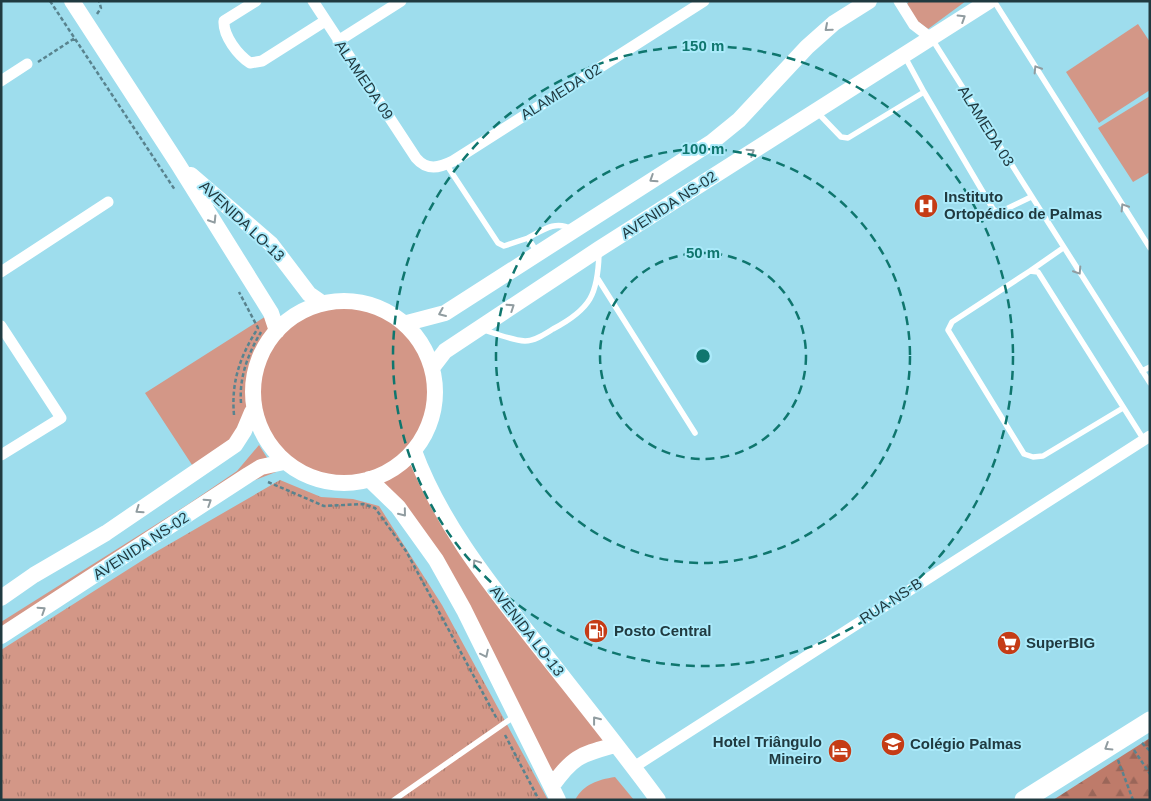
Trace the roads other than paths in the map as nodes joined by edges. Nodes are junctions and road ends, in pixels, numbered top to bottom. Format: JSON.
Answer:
{"nodes":[{"id":1,"x":72,"y":1,"type":"edge"},
{"id":2,"x":256,"y":1,"type":"edge"},
{"id":3,"x":313,"y":1,"type":"edge"},
{"id":4,"x":401,"y":1,"type":"edge"},
{"id":5,"x":704,"y":1,"type":"edge"},
{"id":6,"x":869,"y":1,"type":"edge"},
{"id":7,"x":899,"y":1,"type":"edge"},
{"id":8,"x":989,"y":1,"type":"edge"},
{"id":9,"x":994,"y":1,"type":"edge"},
{"id":10,"x":325,"y":21,"type":"junction"},
{"id":11,"x":931,"y":38,"type":"junction"},
{"id":12,"x":338,"y":41,"type":"junction"},
{"id":13,"x":903,"y":55,"type":"junction"},
{"id":14,"x":27,"y":64,"type":"road end"},
{"id":15,"x":1,"y":80,"type":"edge"},
{"id":16,"x":924,"y":92,"type":"junction"},
{"id":17,"x":816,"y":111,"type":"junction"},
{"id":18,"x":178,"y":164,"type":"junction"},
{"id":19,"x":446,"y":164,"type":"junction"},
{"id":20,"x":1031,"y":198,"type":"junction"},
{"id":21,"x":108,"y":202,"type":"dead end"},
{"id":22,"x":574,"y":230,"type":"junction"},
{"id":23,"x":528,"y":238,"type":"junction"},
{"id":24,"x":1063,"y":248,"type":"junction"},
{"id":25,"x":1150,"y":248,"type":"edge"},
{"id":26,"x":600,"y":249,"type":"junction"},
{"id":27,"x":538,"y":254,"type":"junction"},
{"id":28,"x":1030,"y":271,"type":"junction"},
{"id":29,"x":1,"y":272,"type":"edge"},
{"id":30,"x":598,"y":279,"type":"junction"},
{"id":31,"x":322,"y":303,"type":"junction"},
{"id":32,"x":407,"y":324,"type":"junction"},
{"id":33,"x":1,"y":326,"type":"edge"},
{"id":34,"x":270,"y":327,"type":"junction"},
{"id":35,"x":479,"y":328,"type":"junction"},
{"id":36,"x":1150,"y":367,"type":"edge"},
{"id":37,"x":432,"y":368,"type":"junction"},
{"id":38,"x":1142,"y":371,"type":"junction"},
{"id":39,"x":1150,"y":382,"type":"edge"},
{"id":40,"x":246,"y":408,"type":"junction"},
{"id":41,"x":1123,"y":408,"type":"junction"},
{"id":42,"x":695,"y":432,"type":"dead end"},
{"id":43,"x":1147,"y":438,"type":"edge"},
{"id":44,"x":414,"y":451,"type":"junction"},
{"id":45,"x":1,"y":455,"type":"edge"},
{"id":46,"x":284,"y":462,"type":"junction"},
{"id":47,"x":369,"y":479,"type":"junction"},
{"id":48,"x":1,"y":598,"type":"edge"},
{"id":49,"x":1,"y":636,"type":"edge"},
{"id":50,"x":515,"y":716,"type":"junction"},
{"id":51,"x":1150,"y":721,"type":"edge"},
{"id":52,"x":615,"y":745,"type":"junction"},
{"id":53,"x":634,"y":767,"type":"junction"},
{"id":54,"x":555,"y":793,"type":"edge"},
{"id":55,"x":394,"y":800,"type":"edge"},
{"id":56,"x":658,"y":800,"type":"edge"},
{"id":57,"x":1024,"y":800,"type":"edge"}],
"edges":[{"from":1,"to":18,"type":"street","name":"AVENIDA LO-13"},
{"from":2,"to":10,"type":"street"},
{"from":3,"to":10,"type":"street","name":"ALAMEDA 09"},
{"from":4,"to":12,"type":"street"},
{"from":5,"to":19,"type":"street","name":"ALAMEDA 02"},
{"from":6,"to":22,"type":"street","name":"AVENIDA NS-02","one_way":true},
{"from":7,"to":11,"type":"street","name":"ALAMEDA 03"},
{"from":11,"to":8,"type":"street","name":"AVENIDA NS-02","one_way":true},
{"from":25,"to":9,"type":"lane","one_way":true},
{"from":10,"to":12,"type":"street","name":"ALAMEDA 09"},
{"from":11,"to":13,"type":"street","name":"AVENIDA NS-02"},
{"from":11,"to":20,"type":"lane","name":"ALAMEDA 03"},
{"from":12,"to":19,"type":"street","name":"ALAMEDA 09"},
{"from":13,"to":16,"type":"lane"},
{"from":13,"to":17,"type":"street","name":"AVENIDA NS-02"},
{"from":14,"to":15,"type":"street"},
{"from":16,"to":17,"type":"lane"},
{"from":16,"to":20,"type":"lane"},
{"from":26,"to":17,"type":"street","name":"AVENIDA NS-02","one_way":true},
{"from":18,"to":31,"type":"street","name":"AVENIDA LO-13"},
{"from":18,"to":34,"type":"street","name":"AVENIDA LO-13","one_way":true},
{"from":19,"to":23,"type":"lane"},
{"from":20,"to":24,"type":"lane","name":"ALAMEDA 03"},
{"from":21,"to":29,"type":"street"},
{"from":22,"to":23,"type":"lane"},
{"from":22,"to":27,"type":"street","name":"AVENIDA NS-02"},
{"from":23,"to":27,"type":"lane"},
{"from":24,"to":28,"type":"lane"},
{"from":24,"to":38,"type":"lane","name":"ALAMEDA 03","one_way":true},
{"from":26,"to":30,"type":"lane"},
{"from":35,"to":26,"type":"street","name":"AVENIDA NS-02","one_way":true},
{"from":27,"to":32,"type":"street","name":"AVENIDA NS-02","one_way":true},
{"from":28,"to":41,"type":"lane"},
{"from":28,"to":41,"type":"lane"},
{"from":30,"to":35,"type":"lane"},
{"from":30,"to":42,"type":"lane"},
{"from":31,"to":32,"type":"street"},
{"from":31,"to":34,"type":"street"},
{"from":32,"to":37,"type":"street"},
{"from":33,"to":45,"type":"street"},
{"from":34,"to":40,"type":"street"},
{"from":35,"to":37,"type":"street","name":"AVENIDA NS-02"},
{"from":36,"to":38,"type":"lane"},
{"from":37,"to":44,"type":"street"},
{"from":38,"to":39,"type":"lane","name":"ALAMEDA 03"},
{"from":40,"to":46,"type":"street"},
{"from":40,"to":48,"type":"street","name":"AVENIDA NS-02","one_way":true},
{"from":41,"to":43,"type":"lane"},
{"from":43,"to":53,"type":"street","name":"RUA NS-B"},
{"from":44,"to":47,"type":"street"},
{"from":52,"to":44,"type":"street","name":"AVENIDA LO-13","one_way":true},
{"from":46,"to":47,"type":"street"},
{"from":49,"to":46,"type":"street","name":"AVENIDA NS-02","one_way":true},
{"from":47,"to":50,"type":"street","one_way":true},
{"from":50,"to":54,"type":"street"},
{"from":50,"to":55,"type":"lane"},
{"from":51,"to":57,"type":"main road","one_way":true},
{"from":52,"to":53,"type":"street","name":"AVENIDA LO-13"},
{"from":52,"to":54,"type":"street"},
{"from":53,"to":56,"type":"street","name":"AVENIDA LO-13"}]}
